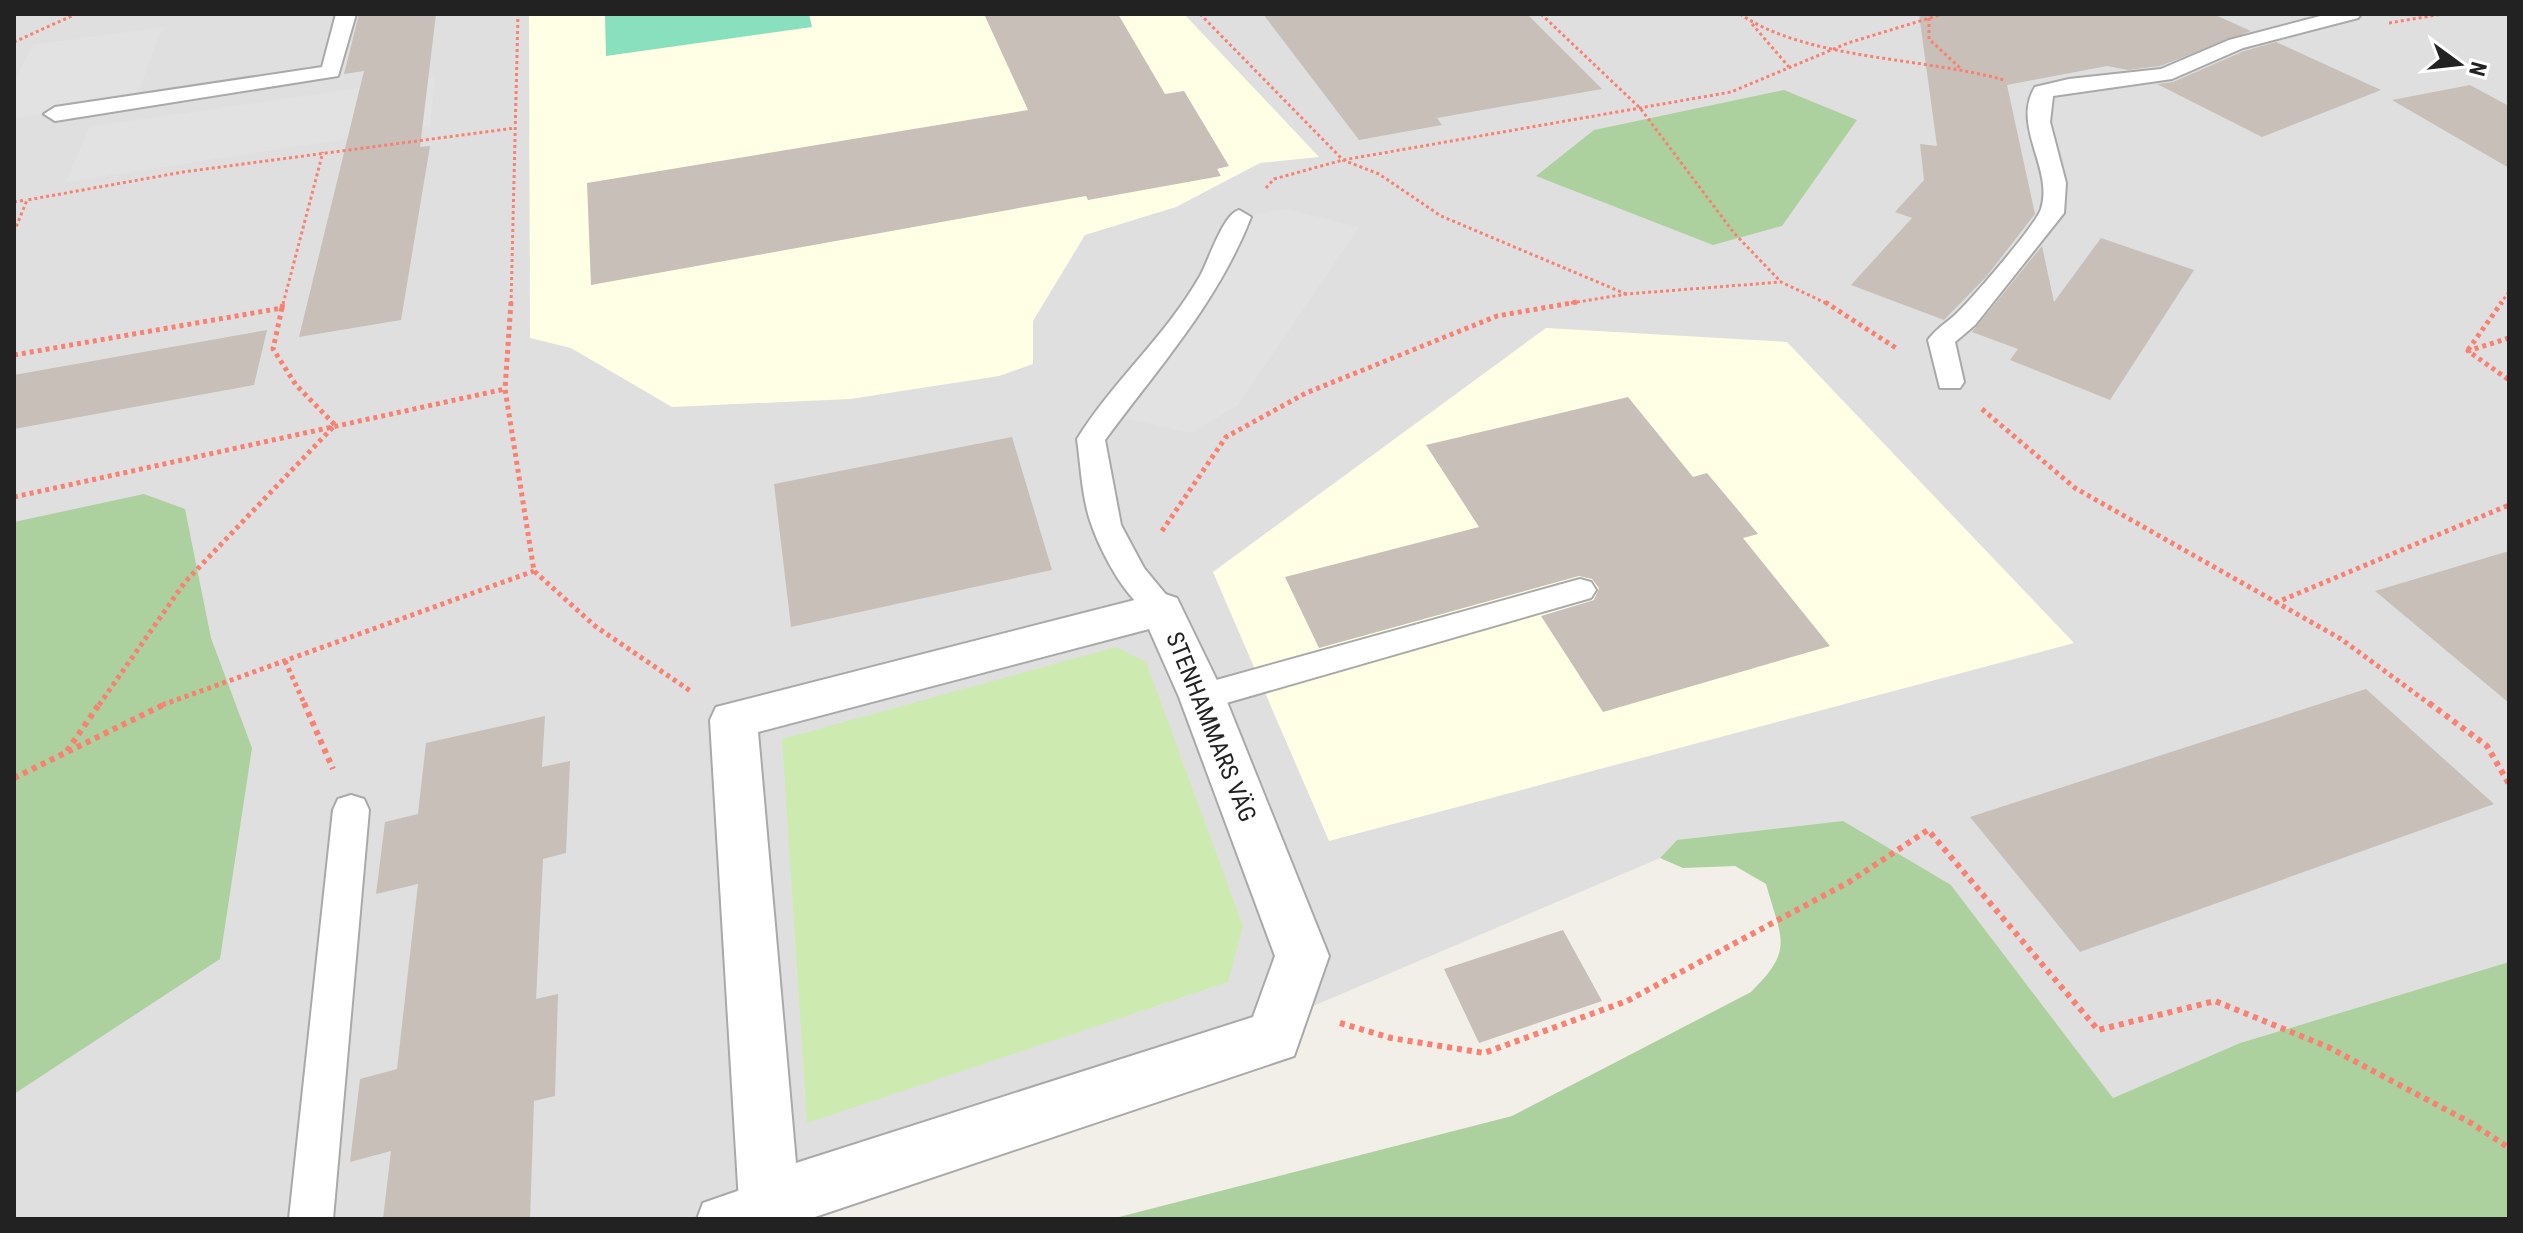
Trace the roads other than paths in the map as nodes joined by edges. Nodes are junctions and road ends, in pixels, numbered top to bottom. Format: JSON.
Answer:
{"nodes":[{"id":1,"x":346,"y":14,"type":"edge"},
{"id":2,"x":2351,"y":15,"type":"edge"},
{"id":3,"x":55,"y":114,"type":"dead end"},
{"id":4,"x":1239,"y":217,"type":"road end"},
{"id":5,"x":1950,"y":382,"type":"road end"},
{"id":6,"x":1580,"y":590,"type":"dead end"},
{"id":7,"x":1147,"y":592,"type":"junction"},
{"id":8,"x":1202,"y":697,"type":"junction"},
{"id":9,"x":351,"y":810,"type":"road end"},
{"id":10,"x":753,"y":1213,"type":"edge"},
{"id":11,"x":311,"y":1219,"type":"edge"}],
"edges":[{"from":1,"to":3,"type":"lane"},
{"from":2,"to":5,"type":"lane"},
{"from":4,"to":7,"type":"lane"},
{"from":6,"to":8,"type":"lane"},
{"from":7,"to":8,"type":"street","name":"STENHAMMARS VÄG"},
{"from":7,"to":10,"type":"street","name":"STENHAMMARS VÄG"},
{"from":8,"to":10,"type":"street","name":"STENHAMMARS VÄG"},
{"from":9,"to":11,"type":"lane"}]}
